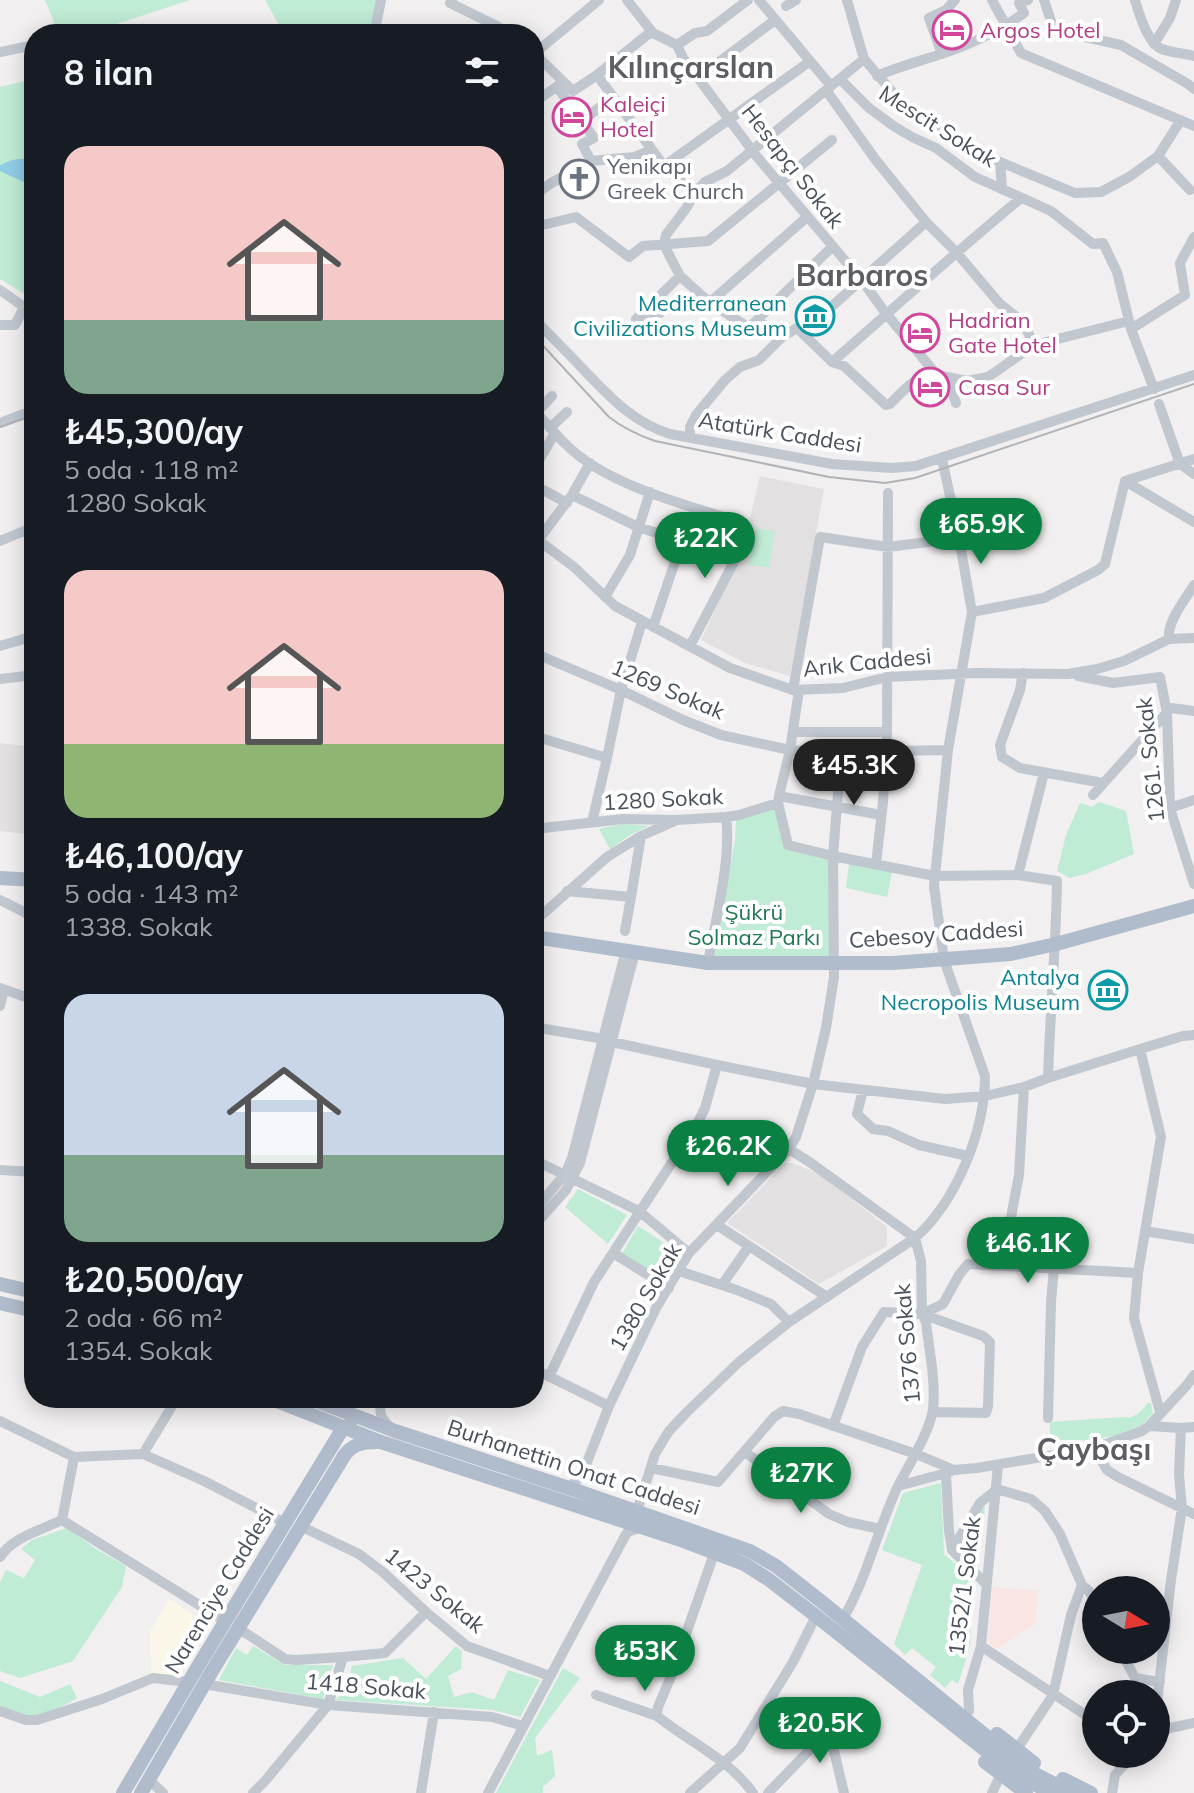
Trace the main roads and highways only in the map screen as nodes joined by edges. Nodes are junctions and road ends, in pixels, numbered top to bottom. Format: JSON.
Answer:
{"nodes":[{"id":1,"x":0,"y":878,"type":"edge"},
{"id":2,"x":24,"y":879,"type":"edge"},
{"id":3,"x":1194,"y":906,"type":"edge"},
{"id":4,"x":544,"y":938,"type":"edge"},
{"id":5,"x":0,"y":1284,"type":"edge"},
{"id":6,"x":24,"y":1290,"type":"edge"},
{"id":7,"x":0,"y":1303,"type":"edge"},
{"id":8,"x":24,"y":1309,"type":"edge"},
{"id":9,"x":294,"y":1408,"type":"edge"},
{"id":10,"x":334,"y":1408,"type":"edge"},
{"id":11,"x":362,"y":1420,"type":"junction"},
{"id":12,"x":343,"y":1428,"type":"junction"},
{"id":13,"x":381,"y":1442,"type":"junction"},
{"id":14,"x":292,"y":1524,"type":"junction"},
{"id":15,"x":232,"y":1625,"type":"junction"},
{"id":16,"x":923,"y":1693,"type":"junction"},
{"id":17,"x":145,"y":1787,"type":"edge"},
{"id":18,"x":123,"y":1793,"type":"edge"},
{"id":19,"x":1026,"y":1793,"type":"edge"},
{"id":20,"x":1051,"y":1793,"type":"edge"},
{"id":21,"x":1072,"y":1793,"type":"edge"},
{"id":22,"x":1091,"y":1793,"type":"edge"}],
"edges":[{"from":1,"to":2,"type":"main road"},
{"from":3,"to":4,"type":"main road","name":"Cebesoy Caddesi"},
{"from":5,"to":6,"type":"main road"},
{"from":7,"to":8,"type":"main road"},
{"from":9,"to":12,"type":"main road"},
{"from":10,"to":11,"type":"main road","name":"Burhanettin Onat Caddesi"},
{"from":11,"to":12,"type":"main road"},
{"from":11,"to":16,"type":"main road","name":"Burhanettin Onat Caddesi"},
{"from":12,"to":13,"type":"main road"},
{"from":12,"to":14,"type":"main road","name":"Narenciye Caddesi"},
{"from":13,"to":14,"type":"main road","name":"Narenciye Caddesi"},
{"from":13,"to":16,"type":"main road"},
{"from":14,"to":15,"type":"main road","name":"Narenciye Caddesi"},
{"from":15,"to":17,"type":"main road","name":"Narenciye Caddesi"},
{"from":15,"to":18,"type":"main road","name":"Narenciye Caddesi"},
{"from":16,"to":19,"type":"main road","name":"Burhanettin Onat Caddesi"},
{"from":16,"to":20,"type":"main road","name":"Burhanettin Onat Caddesi"},
{"from":16,"to":21,"type":"main road","name":"Burhanettin Onat Caddesi"},
{"from":16,"to":22,"type":"main road","name":"Burhanettin Onat Caddesi"}]}
